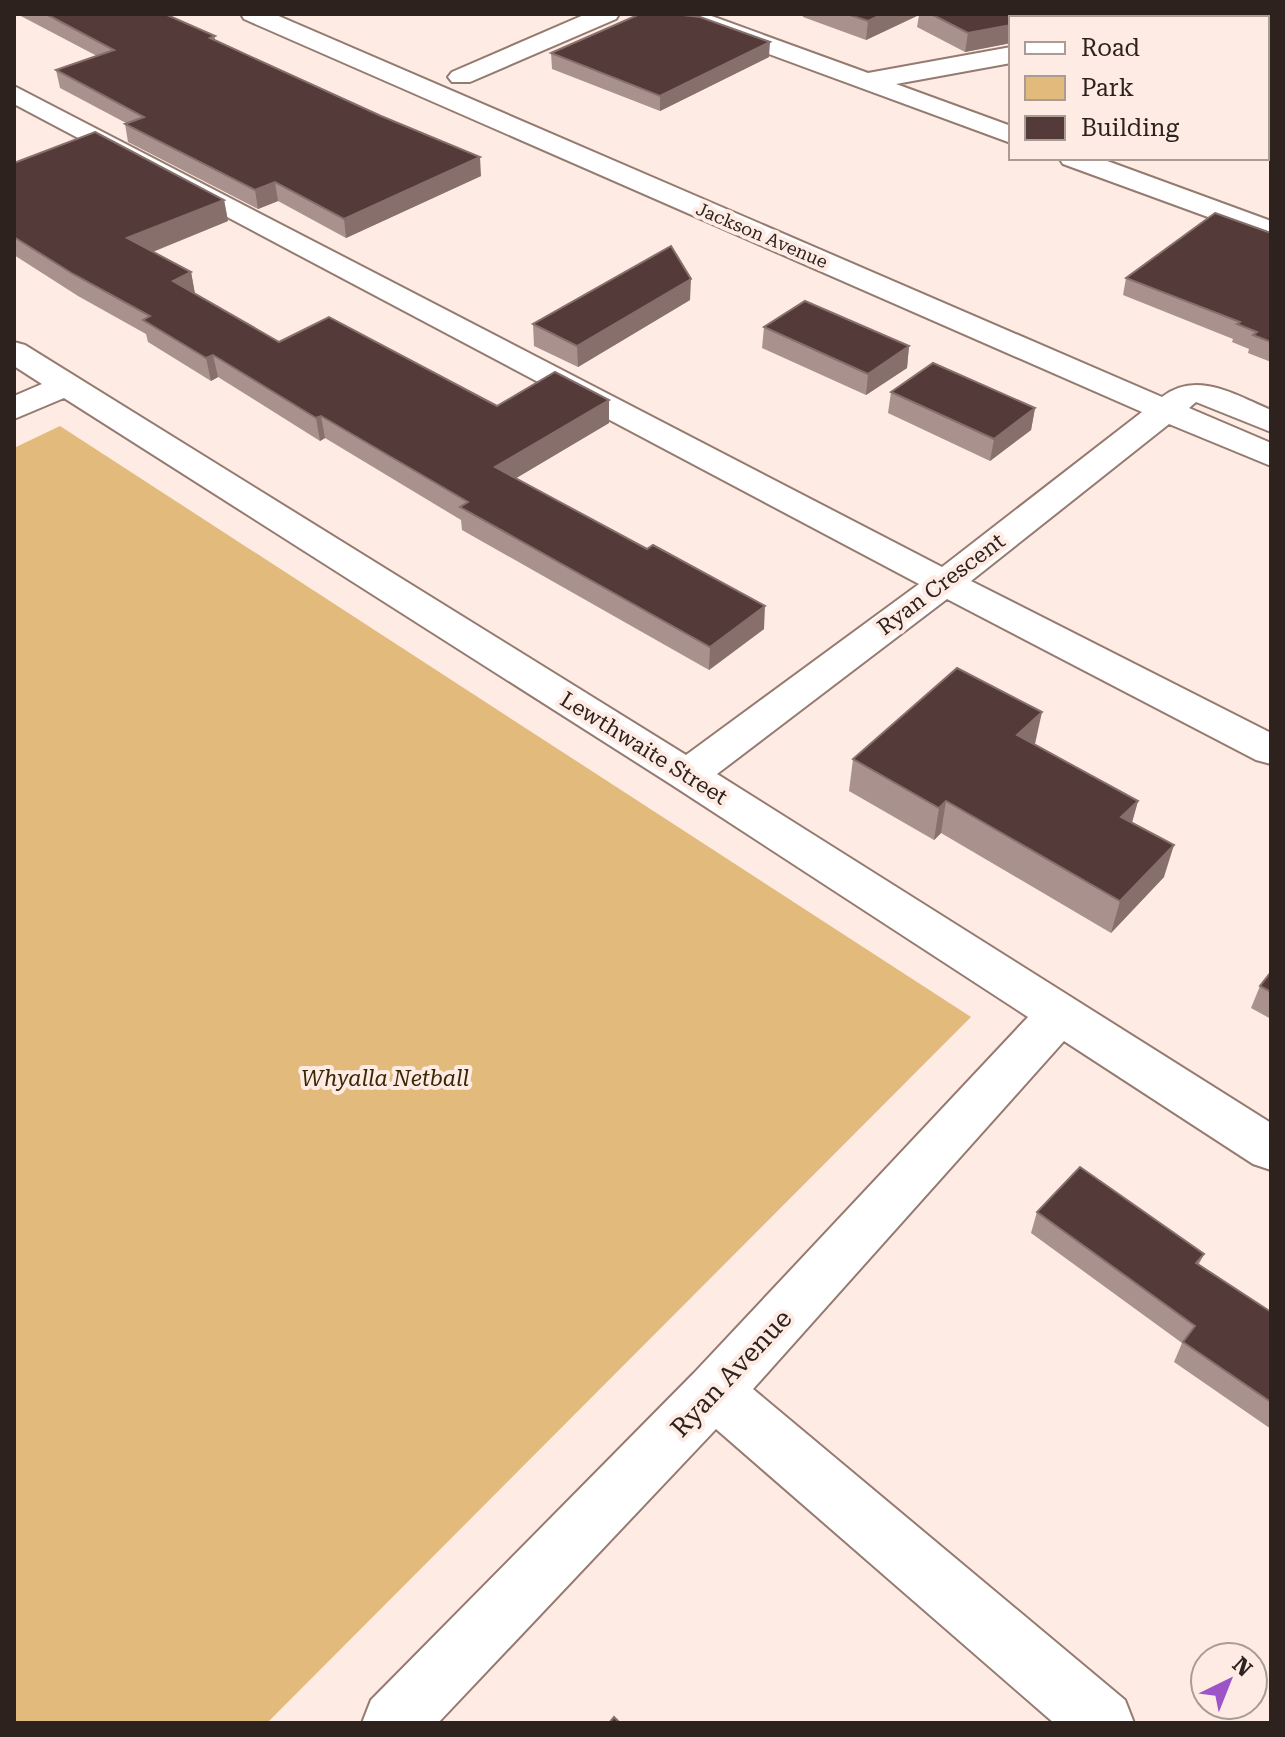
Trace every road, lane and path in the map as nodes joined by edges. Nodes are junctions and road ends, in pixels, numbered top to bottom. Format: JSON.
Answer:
{"nodes":[{"id":1,"x":253,"y":14,"type":"edge"},
{"id":2,"x":313,"y":14,"type":"edge"},
{"id":3,"x":607,"y":14,"type":"edge"},
{"id":4,"x":683,"y":14,"type":"edge"},
{"id":5,"x":1009,"y":55,"type":"edge"},
{"id":6,"x":461,"y":77,"type":"junction"},
{"id":7,"x":866,"y":82,"type":"junction"},
{"id":8,"x":14,"y":94,"type":"edge"},
{"id":9,"x":1009,"y":134,"type":"edge"},
{"id":10,"x":1078,"y":160,"type":"edge"},
{"id":11,"x":1271,"y":231,"type":"edge"},
{"id":12,"x":948,"y":286,"type":"dead end"},
{"id":13,"x":14,"y":352,"type":"edge"},
{"id":14,"x":65,"y":385,"type":"junction"},
{"id":15,"x":1174,"y":392,"type":"junction"},
{"id":16,"x":14,"y":409,"type":"edge"},
{"id":17,"x":1271,"y":422,"type":"edge"},
{"id":18,"x":1271,"y":456,"type":"edge"},
{"id":19,"x":945,"y":583,"type":"junction"},
{"id":20,"x":1271,"y":750,"type":"edge"},
{"id":21,"x":687,"y":775,"type":"junction"},
{"id":22,"x":1059,"y":1015,"type":"junction"},
{"id":23,"x":1271,"y":1149,"type":"edge"},
{"id":24,"x":714,"y":1392,"type":"junction"},
{"id":25,"x":394,"y":1723,"type":"edge"},
{"id":26,"x":1102,"y":1723,"type":"edge"}],
"edges":[{"from":1,"to":15,"type":"street","name":"Jackson Avenue"},
{"from":2,"to":6,"type":"street","name":"Jackson Avenue"},
{"from":3,"to":6,"type":"street"},
{"from":4,"to":7,"type":"street"},
{"from":5,"to":7,"type":"street"},
{"from":6,"to":12,"type":"street","name":"Jackson Avenue"},
{"from":7,"to":9,"type":"street"},
{"from":8,"to":19,"type":"street"},
{"from":10,"to":11,"type":"street"},
{"from":13,"to":14,"type":"street","name":"Lewthwaite Street"},
{"from":14,"to":16,"type":"street"},
{"from":14,"to":21,"type":"street","name":"Lewthwaite Street"},
{"from":15,"to":17,"type":"street","name":"Jackson Avenue"},
{"from":15,"to":18,"type":"street","name":"Jackson Avenue"},
{"from":15,"to":19,"type":"street","name":"Ryan Crescent"},
{"from":19,"to":20,"type":"street"},
{"from":19,"to":21,"type":"street","name":"Ryan Crescent"},
{"from":21,"to":22,"type":"street","name":"Lewthwaite Street"},
{"from":22,"to":23,"type":"street","name":"Lewthwaite Street"},
{"from":22,"to":24,"type":"street","name":"Ryan Avenue"},
{"from":24,"to":25,"type":"street","name":"Ryan Avenue"},
{"from":24,"to":26,"type":"street"}]}
